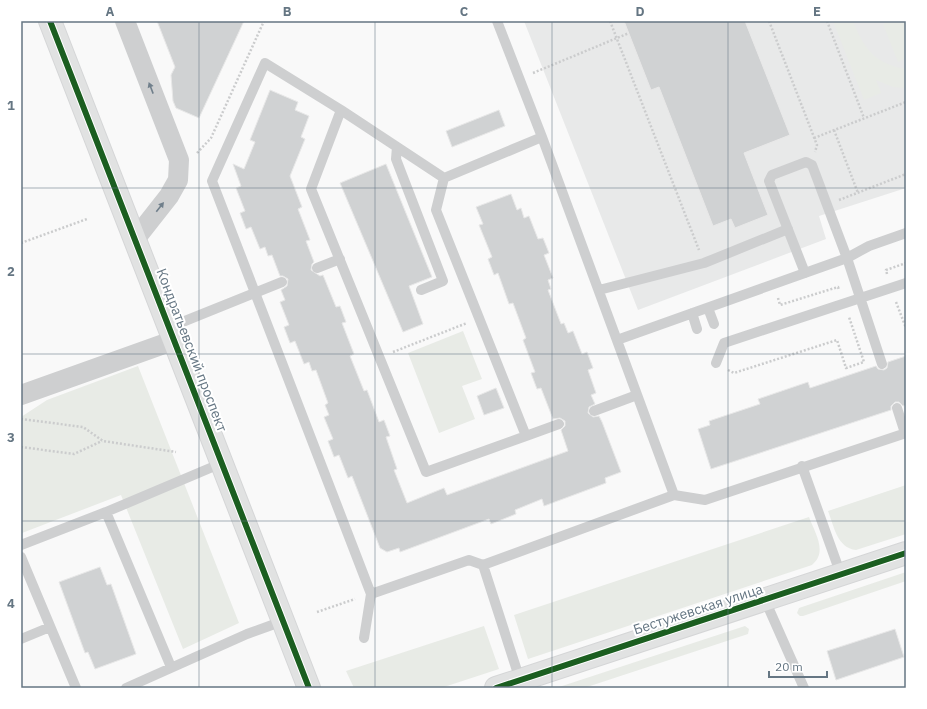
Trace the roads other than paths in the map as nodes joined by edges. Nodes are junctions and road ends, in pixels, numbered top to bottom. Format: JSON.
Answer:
{"nodes":[{"id":1,"x":50,"y":21,"type":"edge"},
{"id":2,"x":125,"y":21,"type":"edge"},
{"id":3,"x":497,"y":21,"type":"edge"},
{"id":4,"x":342,"y":110,"type":"junction"},
{"id":5,"x":542,"y":138,"type":"junction"},
{"id":6,"x":398,"y":147,"type":"junction"},
{"id":7,"x":444,"y":178,"type":"junction"},
{"id":8,"x":788,"y":229,"type":"junction"},
{"id":9,"x":906,"y":233,"type":"edge"},
{"id":10,"x":136,"y":238,"type":"junction"},
{"id":11,"x":847,"y":258,"type":"junction"},
{"id":12,"x":340,"y":259,"type":"junction"},
{"id":13,"x":317,"y":268,"type":"dead end"},
{"id":14,"x":805,"y":273,"type":"junction"},
{"id":15,"x":282,"y":282,"type":"dead end"},
{"id":16,"x":906,"y":283,"type":"edge"},
{"id":17,"x":421,"y":290,"type":"dead end"},
{"id":18,"x":598,"y":290,"type":"junction"},
{"id":19,"x":256,"y":292,"type":"junction"},
{"id":20,"x":861,"y":298,"type":"junction"},
{"id":21,"x":708,"y":308,"type":"junction"},
{"id":22,"x":692,"y":313,"type":"junction"},
{"id":23,"x":714,"y":324,"type":"dead end"},
{"id":24,"x":697,"y":329,"type":"dead end"},
{"id":25,"x":173,"y":333,"type":"junction"},
{"id":26,"x":617,"y":340,"type":"junction"},
{"id":27,"x":716,"y":363,"type":"dead end"},
{"id":28,"x":882,"y":364,"type":"dead end"},
{"id":29,"x":21,"y":395,"type":"edge"},
{"id":30,"x":637,"y":395,"type":"junction"},
{"id":31,"x":897,"y":408,"type":"dead end"},
{"id":32,"x":594,"y":411,"type":"dead end"},
{"id":33,"x":559,"y":424,"type":"dead end"},
{"id":34,"x":906,"y":433,"type":"edge"},
{"id":35,"x":526,"y":436,"type":"junction"},
{"id":36,"x":222,"y":463,"type":"junction"},
{"id":37,"x":802,"y":466,"type":"junction"},
{"id":38,"x":674,"y":495,"type":"junction"},
{"id":39,"x":106,"y":512,"type":"junction"},
{"id":40,"x":21,"y":545,"type":"edge"},
{"id":41,"x":906,"y":553,"type":"edge"},
{"id":42,"x":21,"y":557,"type":"edge"},
{"id":43,"x":483,"y":565,"type":"junction"},
{"id":44,"x":841,"y":575,"type":"junction"},
{"id":45,"x":371,"y":594,"type":"junction"},
{"id":46,"x":765,"y":600,"type":"junction"},
{"id":47,"x":283,"y":621,"type":"junction"},
{"id":48,"x":50,"y":627,"type":"junction"},
{"id":49,"x":21,"y":638,"type":"edge"},
{"id":50,"x":364,"y":638,"type":"dead end"},
{"id":51,"x":171,"y":667,"type":"junction"},
{"id":52,"x":520,"y":680,"type":"junction"},
{"id":53,"x":76,"y":688,"type":"edge"},
{"id":54,"x":126,"y":688,"type":"edge"},
{"id":55,"x":309,"y":688,"type":"edge"},
{"id":56,"x":496,"y":688,"type":"edge"},
{"id":57,"x":804,"y":688,"type":"edge"}],
"edges":[{"from":1,"to":10,"type":"street","name":"Кондратьевский проспект"},
{"from":10,"to":2,"type":"street","one_way":true},
{"from":3,"to":5,"type":"lane"},
{"from":4,"to":6,"type":"lane"},
{"from":4,"to":12,"type":"lane"},
{"from":4,"to":19,"type":"lane"},
{"from":5,"to":7,"type":"lane"},
{"from":5,"to":18,"type":"lane"},
{"from":6,"to":7,"type":"lane"},
{"from":6,"to":17,"type":"lane"},
{"from":7,"to":35,"type":"lane"},
{"from":8,"to":11,"type":"lane"},
{"from":8,"to":14,"type":"lane"},
{"from":8,"to":18,"type":"lane"},
{"from":9,"to":11,"type":"lane"},
{"from":10,"to":25,"type":"street","name":"Кондратьевский проспект"},
{"from":11,"to":14,"type":"lane"},
{"from":11,"to":20,"type":"lane"},
{"from":12,"to":13,"type":"lane"},
{"from":12,"to":35,"type":"lane"},
{"from":14,"to":21,"type":"lane"},
{"from":15,"to":19,"type":"lane"},
{"from":16,"to":20,"type":"lane"},
{"from":18,"to":26,"type":"lane"},
{"from":19,"to":25,"type":"lane"},
{"from":19,"to":45,"type":"lane"},
{"from":20,"to":27,"type":"lane"},
{"from":20,"to":28,"type":"lane"},
{"from":21,"to":22,"type":"lane"},
{"from":21,"to":23,"type":"lane"},
{"from":22,"to":24,"type":"lane"},
{"from":22,"to":26,"type":"lane"},
{"from":25,"to":29,"type":"street"},
{"from":25,"to":36,"type":"street","name":"Кондратьевский проспект"},
{"from":26,"to":30,"type":"lane"},
{"from":30,"to":32,"type":"lane"},
{"from":30,"to":38,"type":"lane"},
{"from":31,"to":34,"type":"lane"},
{"from":33,"to":35,"type":"lane"},
{"from":34,"to":37,"type":"lane"},
{"from":36,"to":39,"type":"lane"},
{"from":36,"to":47,"type":"street","name":"Кондратьевский проспект"},
{"from":37,"to":38,"type":"lane"},
{"from":37,"to":44,"type":"lane"},
{"from":38,"to":43,"type":"lane"},
{"from":39,"to":40,"type":"lane"},
{"from":39,"to":51,"type":"lane"},
{"from":41,"to":44,"type":"street","name":"Бестужевская улица"},
{"from":42,"to":48,"type":"lane"},
{"from":43,"to":45,"type":"lane"},
{"from":43,"to":52,"type":"lane"},
{"from":44,"to":46,"type":"street","name":"Бестужевская улица"},
{"from":45,"to":50,"type":"lane"},
{"from":46,"to":52,"type":"street","name":"Бестужевская улица"},
{"from":46,"to":57,"type":"lane"},
{"from":47,"to":51,"type":"lane"},
{"from":47,"to":55,"type":"street","name":"Кондратьевский проспект"},
{"from":48,"to":49,"type":"lane"},
{"from":48,"to":53,"type":"lane"},
{"from":51,"to":54,"type":"lane"},
{"from":52,"to":56,"type":"street","name":"Бестужевская улица"}]}
